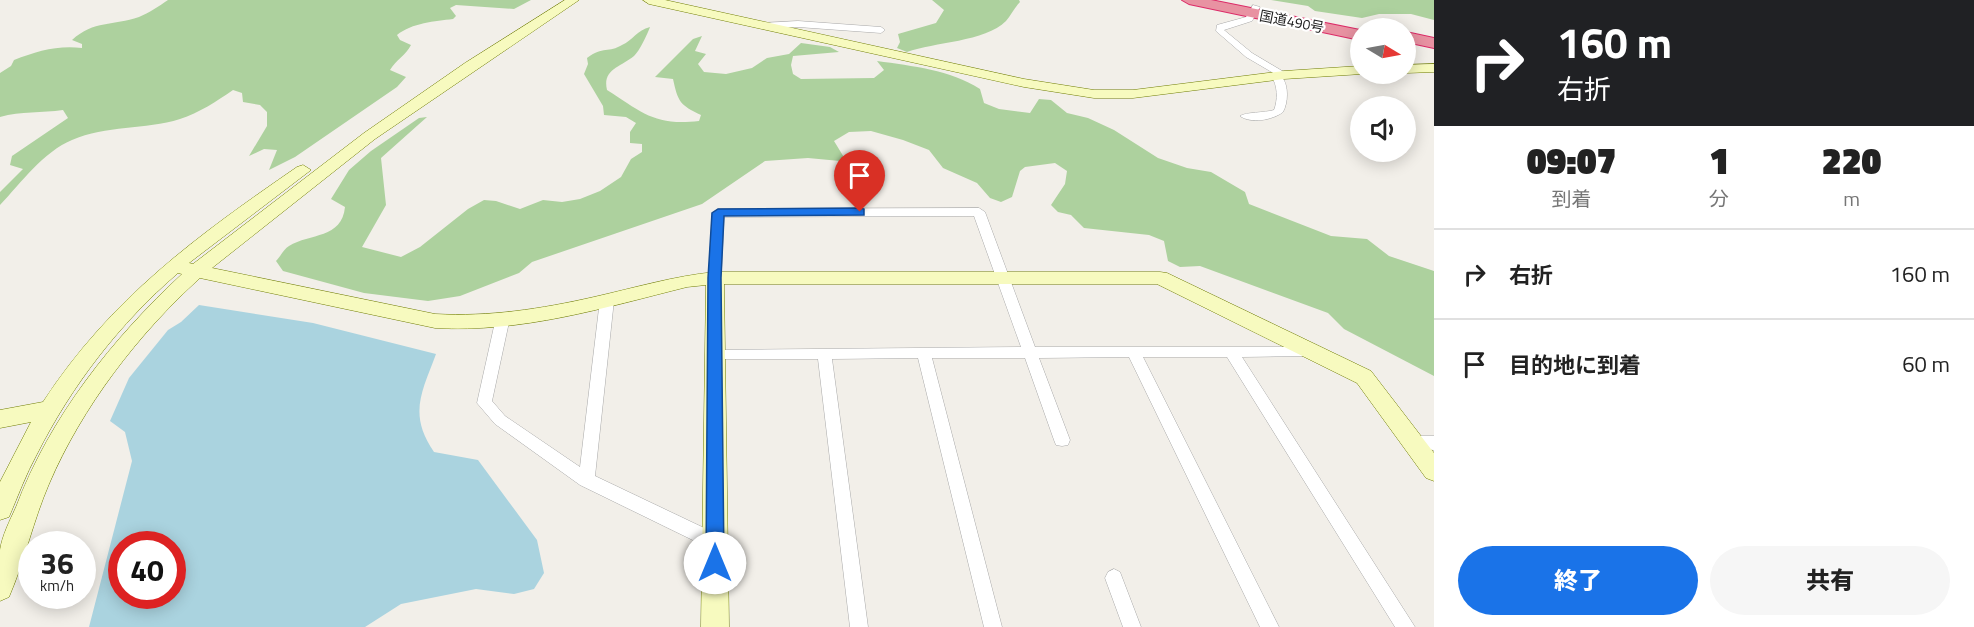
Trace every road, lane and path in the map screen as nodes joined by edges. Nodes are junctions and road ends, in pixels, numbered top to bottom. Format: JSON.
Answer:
{"nodes":[{"id":1,"x":552,"y":0,"type":"edge"},
{"id":2,"x":573,"y":0,"type":"edge"},
{"id":3,"x":649,"y":0,"type":"edge"},
{"id":4,"x":1189,"y":0,"type":"edge"},
{"id":5,"x":1222,"y":0,"type":"edge"},
{"id":6,"x":1255,"y":10,"type":"junction"},
{"id":7,"x":763,"y":26,"type":"junction"},
{"id":8,"x":1350,"y":26,"type":"edge"},
{"id":9,"x":881,"y":30,"type":"dead end"},
{"id":10,"x":1350,"y":33,"type":"edge"},
{"id":11,"x":1416,"y":39,"type":"edge"},
{"id":12,"x":1434,"y":43,"type":"edge"},
{"id":13,"x":1416,"y":47,"type":"edge"},
{"id":14,"x":1434,"y":50,"type":"edge"},
{"id":15,"x":1434,"y":68,"type":"edge"},
{"id":16,"x":1416,"y":69,"type":"edge"},
{"id":17,"x":1350,"y":71,"type":"edge"},
{"id":18,"x":1280,"y":76,"type":"junction"},
{"id":19,"x":1245,"y":116,"type":"dead end"},
{"id":20,"x":174,"y":266,"type":"junction"},
{"id":21,"x":197,"y":271,"type":"junction"},
{"id":22,"x":1003,"y":277,"type":"junction"},
{"id":23,"x":715,"y":278,"type":"junction"},
{"id":24,"x":607,"y":300,"type":"junction"},
{"id":25,"x":502,"y":322,"type":"junction"},
{"id":26,"x":1133,"y":351,"type":"junction"},
{"id":27,"x":1232,"y":351,"type":"junction"},
{"id":28,"x":1312,"y":351,"type":"junction"},
{"id":29,"x":824,"y":353,"type":"junction"},
{"id":30,"x":924,"y":353,"type":"junction"},
{"id":31,"x":1030,"y":353,"type":"junction"},
{"id":32,"x":716,"y":354,"type":"junction"},
{"id":33,"x":49,"y":410,"type":"junction"},
{"id":34,"x":0,"y":419,"type":"edge"},
{"id":35,"x":1062,"y":440,"type":"dead end"},
{"id":36,"x":1424,"y":443,"type":"edge"},
{"id":37,"x":1434,"y":471,"type":"edge"},
{"id":38,"x":586,"y":480,"type":"junction"},
{"id":39,"x":0,"y":508,"type":"edge"},
{"id":40,"x":715,"y":542,"type":"junction"},
{"id":41,"x":1114,"y":578,"type":"dead end"},
{"id":42,"x":0,"y":588,"type":"edge"},
{"id":43,"x":716,"y":627,"type":"edge"},
{"id":44,"x":859,"y":627,"type":"edge"},
{"id":45,"x":993,"y":627,"type":"edge"},
{"id":46,"x":1132,"y":627,"type":"edge"},
{"id":47,"x":1270,"y":627,"type":"edge"},
{"id":48,"x":1406,"y":627,"type":"edge"}],
"edges":[{"from":1,"to":20,"type":"street"},
{"from":2,"to":21,"type":"street"},
{"from":3,"to":7,"type":"street"},
{"from":4,"to":6,"type":"highway","name":"国道490号"},
{"from":5,"to":6,"type":"highway","name":"国道490号"},
{"from":6,"to":8,"type":"highway","name":"国道490号"},
{"from":6,"to":10,"type":"highway","name":"国道490号"},
{"from":6,"to":18,"type":"street"},
{"from":7,"to":9,"type":"street"},
{"from":7,"to":18,"type":"street"},
{"from":11,"to":12,"type":"highway"},
{"from":13,"to":14,"type":"highway"},
{"from":15,"to":16,"type":"street"},
{"from":17,"to":18,"type":"street"},
{"from":18,"to":19,"type":"street"},
{"from":20,"to":21,"type":"street"},
{"from":20,"to":33,"type":"street"},
{"from":21,"to":25,"type":"street"},
{"from":21,"to":42,"type":"street"},
{"from":22,"to":23,"type":"street"},
{"from":22,"to":23,"type":"street"},
{"from":22,"to":28,"type":"street"},
{"from":22,"to":31,"type":"street"},
{"from":23,"to":24,"type":"street"},
{"from":23,"to":32,"type":"street"},
{"from":24,"to":25,"type":"street"},
{"from":24,"to":38,"type":"street"},
{"from":25,"to":38,"type":"street"},
{"from":26,"to":27,"type":"street"},
{"from":26,"to":31,"type":"street"},
{"from":26,"to":47,"type":"street"},
{"from":27,"to":28,"type":"street"},
{"from":27,"to":48,"type":"street"},
{"from":28,"to":36,"type":"street"},
{"from":29,"to":30,"type":"street"},
{"from":29,"to":32,"type":"street"},
{"from":29,"to":44,"type":"street"},
{"from":30,"to":31,"type":"street"},
{"from":30,"to":45,"type":"street"},
{"from":31,"to":35,"type":"street"},
{"from":32,"to":40,"type":"street"},
{"from":33,"to":34,"type":"street"},
{"from":33,"to":39,"type":"street"},
{"from":36,"to":37,"type":"street"},
{"from":38,"to":40,"type":"street"},
{"from":40,"to":43,"type":"street"},
{"from":41,"to":46,"type":"street"}]}
